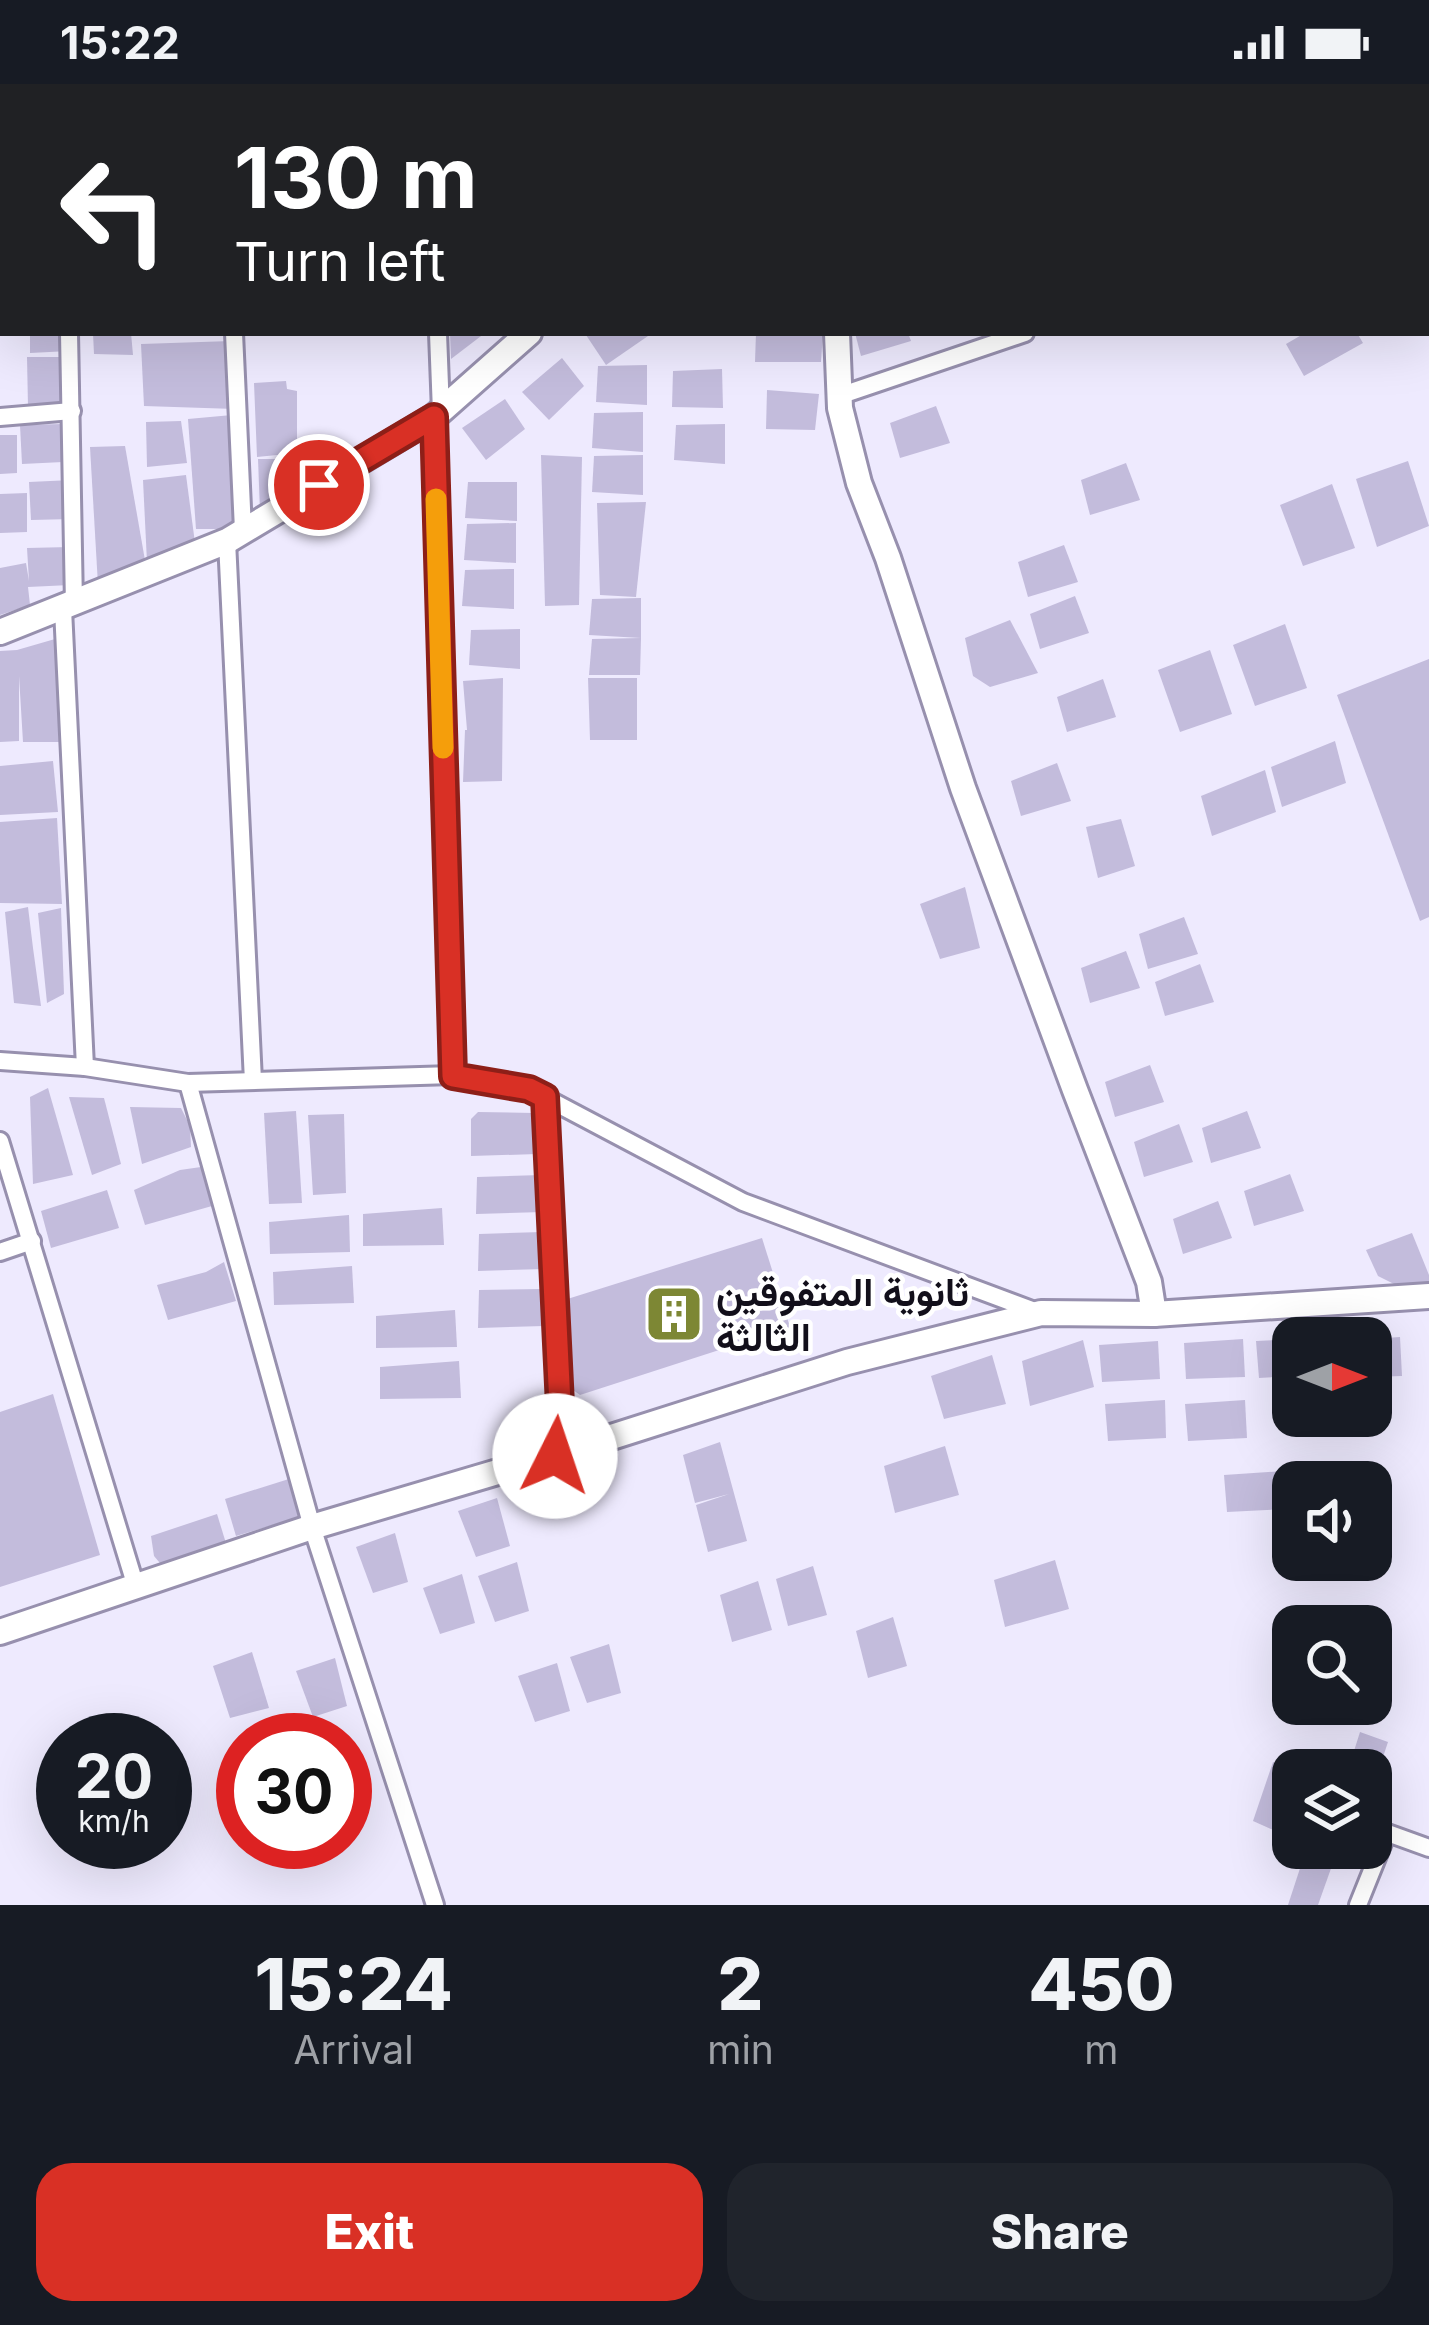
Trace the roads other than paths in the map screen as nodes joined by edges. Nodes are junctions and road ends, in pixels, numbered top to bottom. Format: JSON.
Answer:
{"nodes":[{"id":1,"x":69,"y":336,"type":"edge"},
{"id":2,"x":234,"y":336,"type":"edge"},
{"id":3,"x":438,"y":336,"type":"edge"},
{"id":4,"x":526,"y":336,"type":"edge"},
{"id":5,"x":837,"y":336,"type":"edge"},
{"id":6,"x":1016,"y":336,"type":"edge"},
{"id":7,"x":839,"y":396,"type":"junction"},
{"id":8,"x":72,"y":411,"type":"junction"},
{"id":9,"x":437,"y":415,"type":"junction"},
{"id":10,"x":0,"y":417,"type":"edge"},
{"id":11,"x":235,"y":536,"type":"junction"},
{"id":12,"x":69,"y":607,"type":"junction"},
{"id":13,"x":0,"y":632,"type":"edge"},
{"id":14,"x":0,"y":1060,"type":"edge"},
{"id":15,"x":85,"y":1067,"type":"junction"},
{"id":16,"x":453,"y":1076,"type":"junction"},
{"id":17,"x":253,"y":1082,"type":"junction"},
{"id":18,"x":188,"y":1083,"type":"junction"},
{"id":19,"x":545,"y":1097,"type":"junction"},
{"id":20,"x":0,"y":1141,"type":"edge"},
{"id":21,"x":32,"y":1241,"type":"junction"},
{"id":22,"x":0,"y":1252,"type":"edge"},
{"id":23,"x":1429,"y":1296,"type":"edge"},
{"id":24,"x":1041,"y":1313,"type":"junction"},
{"id":25,"x":1154,"y":1315,"type":"junction"},
{"id":26,"x":560,"y":1405,"type":"junction"},
{"id":27,"x":602,"y":1440,"type":"junction"},
{"id":28,"x":555,"y":1456,"type":"junction"},
{"id":29,"x":312,"y":1527,"type":"junction"},
{"id":30,"x":136,"y":1587,"type":"junction"},
{"id":31,"x":0,"y":1632,"type":"edge"},
{"id":32,"x":1392,"y":1835,"type":"edge"},
{"id":33,"x":1429,"y":1848,"type":"edge"},
{"id":34,"x":1368,"y":1869,"type":"edge"},
{"id":35,"x":435,"y":1905,"type":"edge"},
{"id":36,"x":1358,"y":1905,"type":"edge"}],
"edges":[{"from":1,"to":8,"type":"street"},
{"from":2,"to":11,"type":"street"},
{"from":3,"to":9,"type":"street"},
{"from":4,"to":9,"type":"street"},
{"from":5,"to":7,"type":"street"},
{"from":6,"to":7,"type":"street"},
{"from":7,"to":25,"type":"street"},
{"from":8,"to":10,"type":"street"},
{"from":8,"to":12,"type":"street"},
{"from":9,"to":11,"type":"street"},
{"from":9,"to":16,"type":"street"},
{"from":11,"to":12,"type":"street"},
{"from":11,"to":17,"type":"street"},
{"from":12,"to":13,"type":"street"},
{"from":12,"to":15,"type":"street"},
{"from":14,"to":15,"type":"street"},
{"from":15,"to":18,"type":"street"},
{"from":16,"to":17,"type":"street"},
{"from":16,"to":19,"type":"street"},
{"from":17,"to":18,"type":"street"},
{"from":18,"to":29,"type":"street"},
{"from":19,"to":24,"type":"street"},
{"from":19,"to":26,"type":"street"},
{"from":20,"to":21,"type":"street"},
{"from":21,"to":22,"type":"street"},
{"from":21,"to":30,"type":"street"},
{"from":23,"to":25,"type":"street"},
{"from":24,"to":25,"type":"street"},
{"from":24,"to":27,"type":"street"},
{"from":26,"to":27,"type":"street"},
{"from":26,"to":28,"type":"street"},
{"from":27,"to":28,"type":"street"},
{"from":28,"to":29,"type":"street"},
{"from":29,"to":30,"type":"street"},
{"from":29,"to":35,"type":"street"},
{"from":30,"to":31,"type":"street"},
{"from":32,"to":33,"type":"street"},
{"from":34,"to":36,"type":"street"}]}
